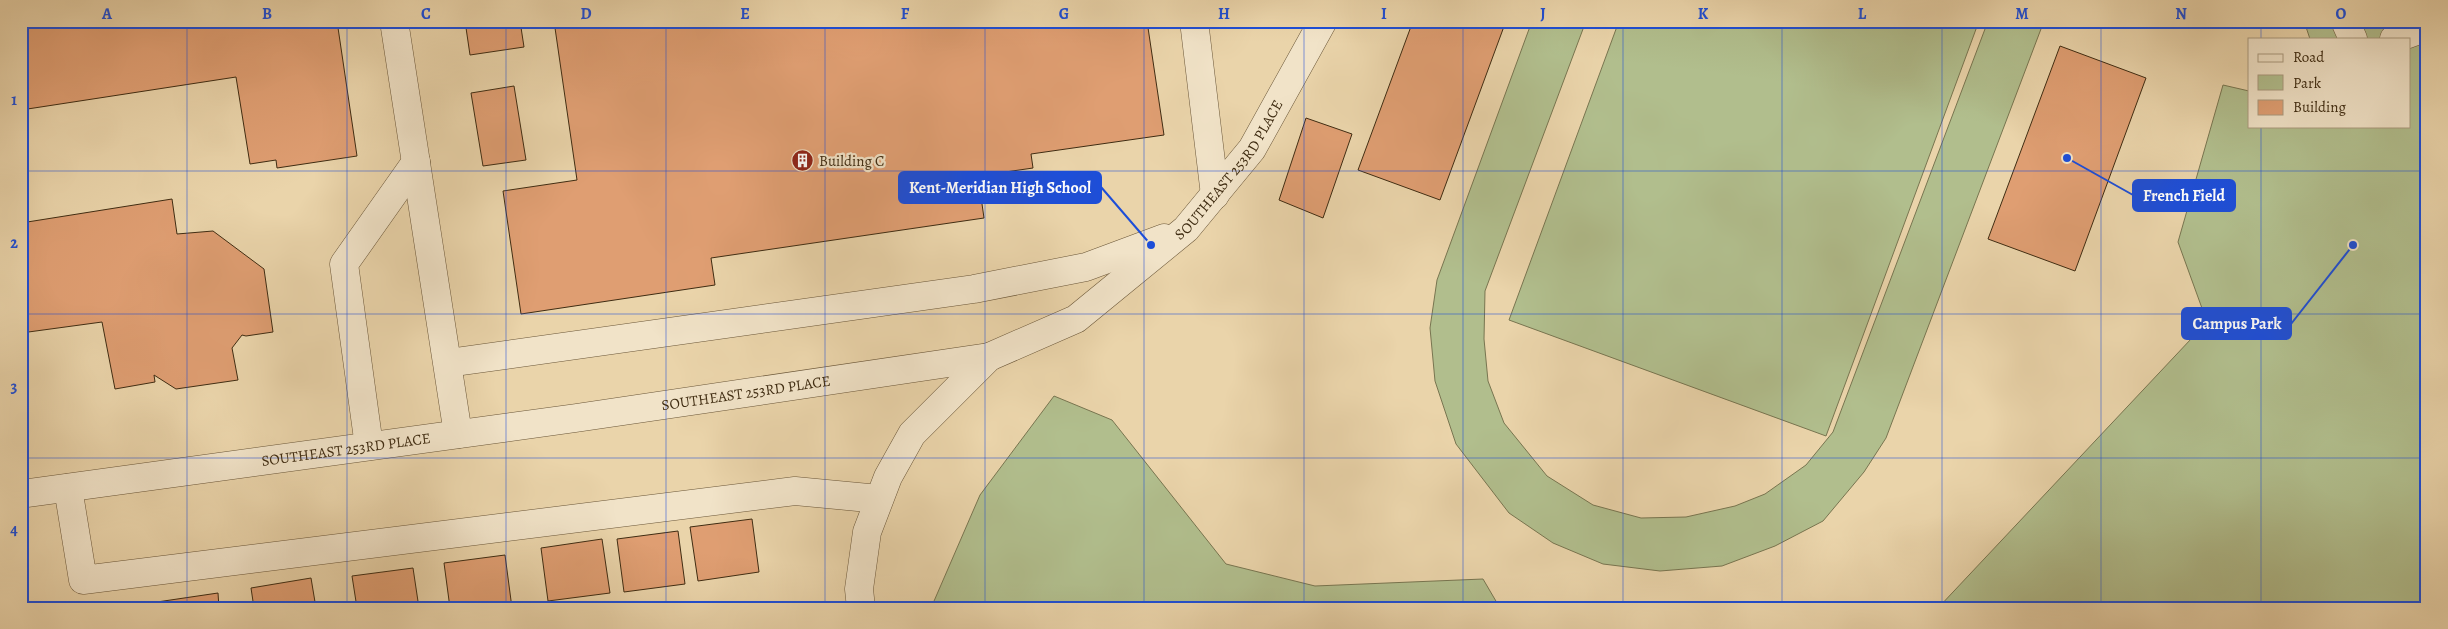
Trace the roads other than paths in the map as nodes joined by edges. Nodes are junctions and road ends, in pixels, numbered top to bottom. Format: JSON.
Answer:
{"nodes":[{"id":1,"x":394,"y":21,"type":"edge"},
{"id":2,"x":1194,"y":21,"type":"edge"},
{"id":3,"x":1323,"y":21,"type":"edge"},
{"id":4,"x":2344,"y":21,"type":"edge"},
{"id":5,"x":2427,"y":27,"type":"edge"},
{"id":6,"x":2352,"y":38,"type":"edge"},
{"id":7,"x":2397,"y":38,"type":"edge"},
{"id":8,"x":416,"y":162,"type":"junction"},
{"id":9,"x":1214,"y":195,"type":"junction"},
{"id":10,"x":1186,"y":229,"type":"junction"},
{"id":11,"x":989,"y":357,"type":"junction"},
{"id":12,"x":448,"y":362,"type":"junction"},
{"id":13,"x":458,"y":434,"type":"junction"},
{"id":14,"x":369,"y":446,"type":"junction"},
{"id":15,"x":68,"y":488,"type":"junction"},
{"id":16,"x":21,"y":494,"type":"edge"},
{"id":17,"x":879,"y":500,"type":"junction"},
{"id":18,"x":861,"y":608,"type":"edge"}],
"edges":[{"from":1,"to":8,"type":"street"},
{"from":2,"to":9,"type":"street"},
{"from":3,"to":9,"type":"street","name":"SOUTHEAST 253RD PLACE"},
{"from":4,"to":6,"type":"street"},
{"from":5,"to":7,"type":"street"},
{"from":8,"to":12,"type":"street"},
{"from":8,"to":14,"type":"street"},
{"from":9,"to":10,"type":"street","name":"SOUTHEAST 253RD PLACE"},
{"from":10,"to":11,"type":"street","name":"SOUTHEAST 253RD PLACE"},
{"from":10,"to":12,"type":"street"},
{"from":11,"to":13,"type":"street","name":"SOUTHEAST 253RD PLACE"},
{"from":11,"to":17,"type":"street"},
{"from":12,"to":13,"type":"street"},
{"from":13,"to":14,"type":"street","name":"SOUTHEAST 253RD PLACE"},
{"from":14,"to":15,"type":"street","name":"SOUTHEAST 253RD PLACE"},
{"from":15,"to":16,"type":"street","name":"SOUTHEAST 253RD PLACE"},
{"from":15,"to":17,"type":"street"},
{"from":17,"to":18,"type":"street"}]}
